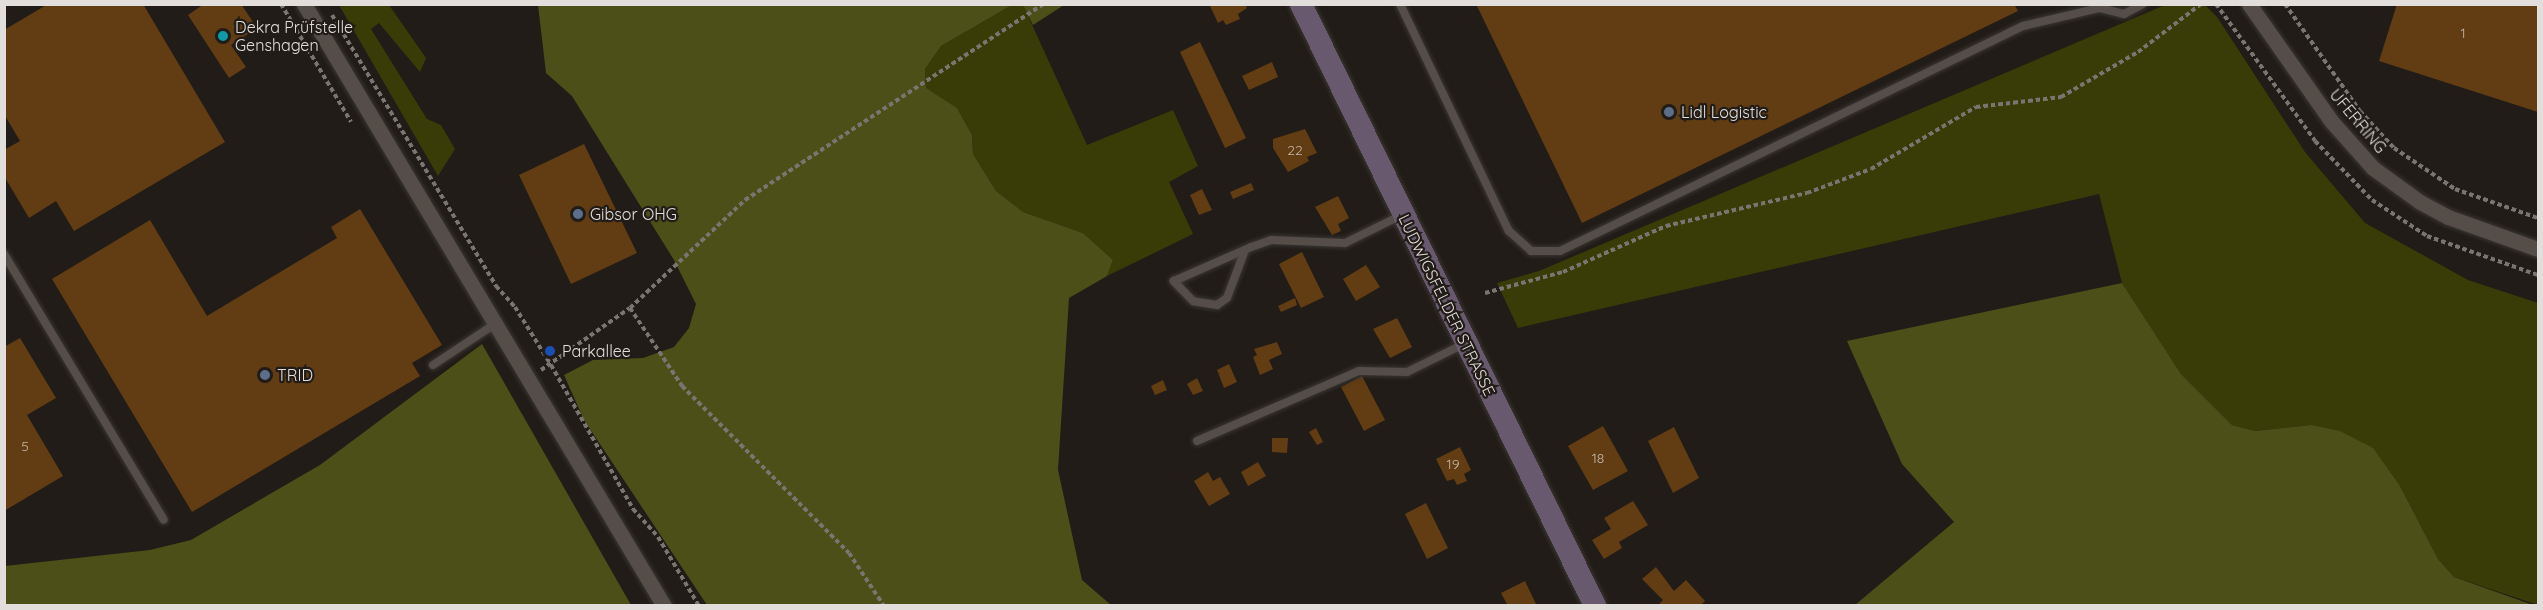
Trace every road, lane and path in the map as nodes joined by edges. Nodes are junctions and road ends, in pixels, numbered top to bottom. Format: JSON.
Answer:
{"nodes":[{"id":1,"x":281,"y":4,"type":"edge"},
{"id":2,"x":304,"y":4,"type":"edge"},
{"id":3,"x":325,"y":4,"type":"edge"},
{"id":4,"x":1043,"y":4,"type":"edge"},
{"id":5,"x":1301,"y":4,"type":"edge"},
{"id":6,"x":1400,"y":4,"type":"edge"},
{"id":7,"x":2143,"y":4,"type":"edge"},
{"id":8,"x":2201,"y":4,"type":"edge"},
{"id":9,"x":2249,"y":4,"type":"edge"},
{"id":10,"x":2285,"y":4,"type":"edge"},
{"id":11,"x":2099,"y":6,"type":"edge"},
{"id":12,"x":351,"y":122,"type":"dead end"},
{"id":13,"x":1403,"y":214,"type":"junction"},
{"id":14,"x":2538,"y":218,"type":"edge"},
{"id":15,"x":2538,"y":249,"type":"edge"},
{"id":16,"x":1245,"y":250,"type":"junction"},
{"id":17,"x":4,"y":254,"type":"edge"},
{"id":18,"x":1485,"y":293,"type":"dead end"},
{"id":19,"x":630,"y":308,"type":"junction"},
{"id":20,"x":495,"y":324,"type":"junction"},
{"id":21,"x":1466,"y":343,"type":"junction"},
{"id":22,"x":433,"y":365,"type":"dead end"},
{"id":23,"x":551,"y":365,"type":"junction"},
{"id":24,"x":527,"y":377,"type":"junction"},
{"id":25,"x":1197,"y":441,"type":"dead end"},
{"id":26,"x":164,"y":520,"type":"dead end"},
{"id":27,"x":664,"y":606,"type":"edge"},
{"id":28,"x":699,"y":606,"type":"edge"},
{"id":29,"x":884,"y":606,"type":"edge"},
{"id":30,"x":1595,"y":606,"type":"edge"}],
"edges":[{"from":1,"to":12,"type":"path"},
{"from":2,"to":20,"type":"street"},
{"from":3,"to":23,"type":"path"},
{"from":4,"to":19,"type":"path"},
{"from":5,"to":13,"type":"street","name":"LUDWIGSFELDER STRASSE"},
{"from":6,"to":11,"type":"lane"},
{"from":7,"to":11,"type":"lane"},
{"from":8,"to":18,"type":"path"},
{"from":9,"to":15,"type":"street","name":"UFERRING"},
{"from":10,"to":14,"type":"path"},
{"from":13,"to":16,"type":"lane"},
{"from":13,"to":21,"type":"street","name":"LUDWIGSFELDER STRASSE"},
{"from":16,"to":16,"type":"lane"},
{"from":17,"to":26,"type":"lane"},
{"from":19,"to":23,"type":"path"},
{"from":19,"to":29,"type":"path"},
{"from":20,"to":22,"type":"lane"},
{"from":20,"to":24,"type":"street"},
{"from":21,"to":25,"type":"lane"},
{"from":21,"to":30,"type":"street","name":"LUDWIGSFELDER STRASSE"},
{"from":23,"to":24,"type":"path"},
{"from":23,"to":28,"type":"path"},
{"from":24,"to":27,"type":"street"}]}
